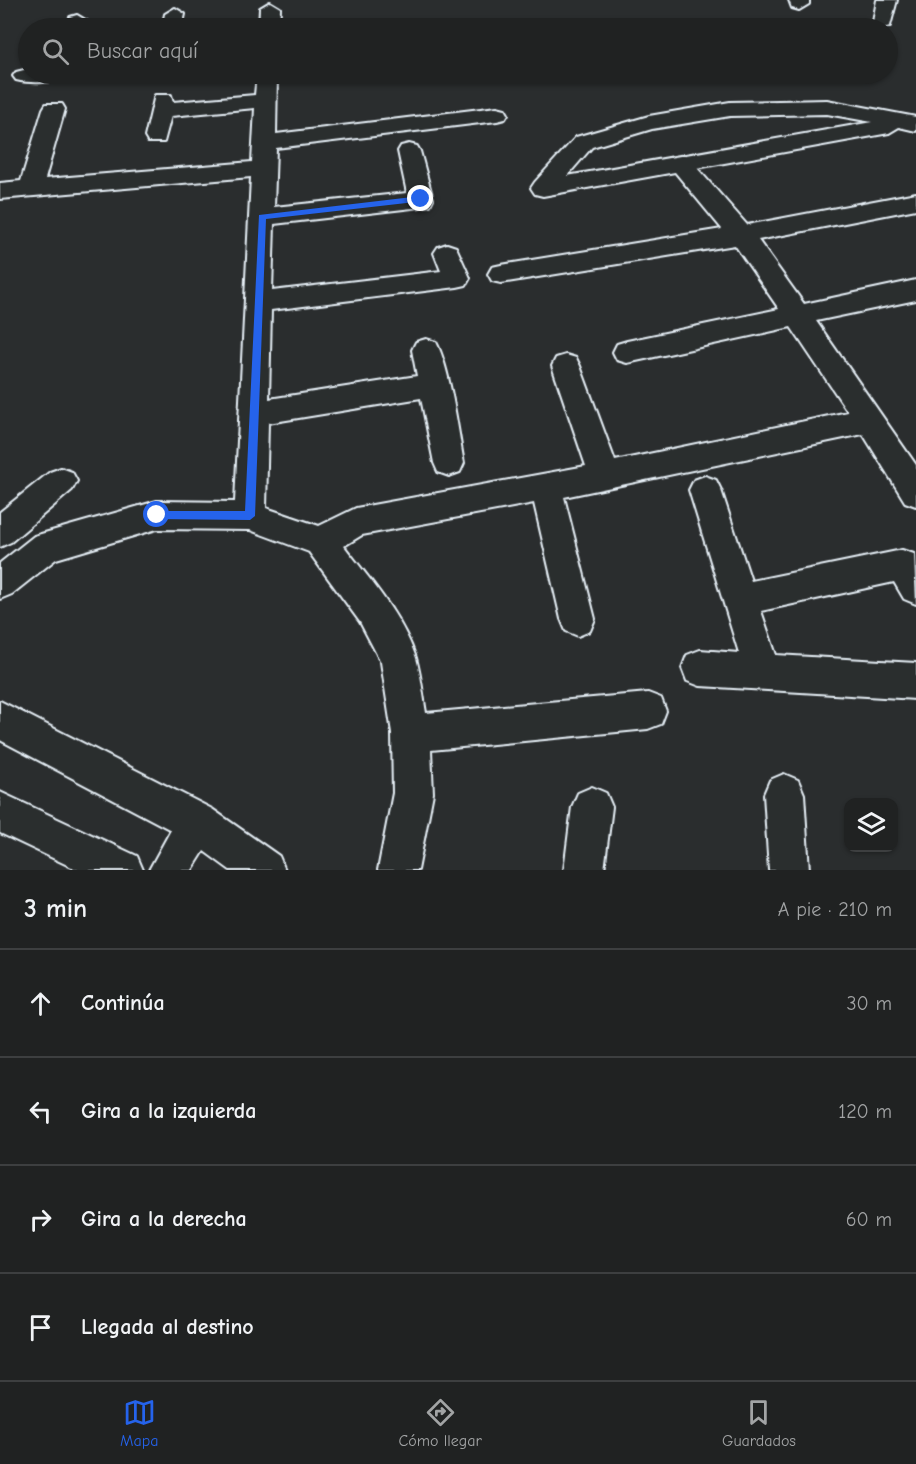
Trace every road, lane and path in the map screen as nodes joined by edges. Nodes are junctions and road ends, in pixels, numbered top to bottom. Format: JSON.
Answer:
{"nodes":[{"id":1,"x":887,"y":0,"type":"edge"},
{"id":2,"x":270,"y":8,"type":"dead end"},
{"id":3,"x":270,"y":18,"type":"edge"},
{"id":4,"x":884,"y":18,"type":"edge"},
{"id":5,"x":267,"y":84,"type":"edge"},
{"id":6,"x":266,"y":101,"type":"junction"},
{"id":7,"x":54,"y":109,"type":"dead end"},
{"id":8,"x":497,"y":114,"type":"dead end"},
{"id":9,"x":911,"y":124,"type":"edge"},
{"id":10,"x":156,"y":137,"type":"dead end"},
{"id":11,"x":265,"y":142,"type":"junction"},
{"id":12,"x":409,"y":151,"type":"dead end"},
{"id":13,"x":39,"y":161,"type":"junction"},
{"id":14,"x":62,"y":161,"type":"dead end"},
{"id":15,"x":681,"y":164,"type":"junction"},
{"id":16,"x":264,"y":168,"type":"junction"},
{"id":17,"x":77,"y":185,"type":"junction"},
{"id":18,"x":31,"y":188,"type":"junction"},
{"id":19,"x":0,"y":191,"type":"edge"},
{"id":20,"x":916,"y":201,"type":"edge"},
{"id":21,"x":0,"y":210,"type":"edge"},
{"id":22,"x":262,"y":217,"type":"junction"},
{"id":23,"x":741,"y":235,"type":"junction"},
{"id":24,"x":447,"y":253,"type":"dead end"},
{"id":25,"x":501,"y":274,"type":"dead end"},
{"id":26,"x":916,"y":290,"type":"edge"},
{"id":27,"x":259,"y":302,"type":"junction"},
{"id":28,"x":798,"y":316,"type":"junction"},
{"id":29,"x":426,"y":350,"type":"dead end"},
{"id":30,"x":627,"y":352,"type":"dead end"},
{"id":31,"x":566,"y":366,"type":"dead end"},
{"id":32,"x":434,"y":385,"type":"junction"},
{"id":33,"x":255,"y":413,"type":"junction"},
{"id":34,"x":870,"y":420,"type":"junction"},
{"id":35,"x":449,"y":463,"type":"dead end"},
{"id":36,"x":605,"y":476,"type":"junction"},
{"id":37,"x":61,"y":481,"type":"dead end"},
{"id":38,"x":545,"y":485,"type":"junction"},
{"id":39,"x":705,"y":490,"type":"dead end"},
{"id":40,"x":916,"y":492,"type":"edge"},
{"id":41,"x":250,"y":516,"type":"junction"},
{"id":42,"x":0,"y":532,"type":"edge"},
{"id":43,"x":321,"y":542,"type":"junction"},
{"id":44,"x":0,"y":583,"type":"edge"},
{"id":45,"x":916,"y":588,"type":"edge"},
{"id":46,"x":739,"y":600,"type":"junction"},
{"id":47,"x":578,"y":619,"type":"dead end"},
{"id":48,"x":700,"y":668,"type":"dead end"},
{"id":49,"x":763,"y":671,"type":"junction"},
{"id":50,"x":916,"y":681,"type":"edge"},
{"id":51,"x":648,"y":711,"type":"dead end"},
{"id":52,"x":0,"y":720,"type":"edge"},
{"id":53,"x":411,"y":734,"type":"junction"},
{"id":54,"x":784,"y":794,"type":"dead end"},
{"id":55,"x":592,"y":807,"type":"dead end"},
{"id":56,"x":0,"y":812,"type":"edge"},
{"id":57,"x":198,"y":823,"type":"junction"},
{"id":58,"x":123,"y":870,"type":"edge"},
{"id":59,"x":169,"y":870,"type":"edge"},
{"id":60,"x":265,"y":870,"type":"edge"},
{"id":61,"x":398,"y":870,"type":"edge"},
{"id":62,"x":584,"y":870,"type":"edge"},
{"id":63,"x":789,"y":870,"type":"edge"}],
"edges":[{"from":1,"to":4,"type":"street"},
{"from":2,"to":3,"type":"street"},
{"from":5,"to":6,"type":"street"},
{"from":6,"to":10,"type":"street"},
{"from":6,"to":11,"type":"street"},
{"from":7,"to":13,"type":"street"},
{"from":8,"to":11,"type":"street"},
{"from":9,"to":15,"type":"street"},
{"from":9,"to":15,"type":"street"},
{"from":11,"to":16,"type":"street"},
{"from":12,"to":22,"type":"street"},
{"from":13,"to":14,"type":"street"},
{"from":13,"to":18,"type":"street"},
{"from":15,"to":23,"type":"street"},
{"from":16,"to":17,"type":"street"},
{"from":16,"to":22,"type":"street"},
{"from":17,"to":18,"type":"street"},
{"from":17,"to":21,"type":"street"},
{"from":18,"to":19,"type":"street"},
{"from":20,"to":23,"type":"street"},
{"from":22,"to":27,"type":"street"},
{"from":23,"to":25,"type":"street"},
{"from":23,"to":28,"type":"street"},
{"from":24,"to":27,"type":"street"},
{"from":26,"to":28,"type":"street"},
{"from":27,"to":33,"type":"street"},
{"from":28,"to":30,"type":"street"},
{"from":28,"to":34,"type":"street"},
{"from":29,"to":32,"type":"street"},
{"from":31,"to":36,"type":"street"},
{"from":32,"to":33,"type":"street"},
{"from":32,"to":35,"type":"street"},
{"from":33,"to":41,"type":"street"},
{"from":34,"to":36,"type":"street"},
{"from":34,"to":40,"type":"street"},
{"from":36,"to":38,"type":"street"},
{"from":37,"to":42,"type":"street"},
{"from":38,"to":43,"type":"street"},
{"from":38,"to":47,"type":"street"},
{"from":39,"to":46,"type":"street"},
{"from":41,"to":43,"type":"street"},
{"from":41,"to":44,"type":"street"},
{"from":43,"to":53,"type":"street"},
{"from":45,"to":46,"type":"street"},
{"from":46,"to":49,"type":"street"},
{"from":48,"to":49,"type":"street"},
{"from":49,"to":50,"type":"street"},
{"from":51,"to":53,"type":"street"},
{"from":52,"to":57,"type":"street"},
{"from":53,"to":61,"type":"street"},
{"from":54,"to":63,"type":"street"},
{"from":55,"to":62,"type":"street"},
{"from":56,"to":58,"type":"street"},
{"from":57,"to":59,"type":"street"},
{"from":57,"to":60,"type":"street"}]}
